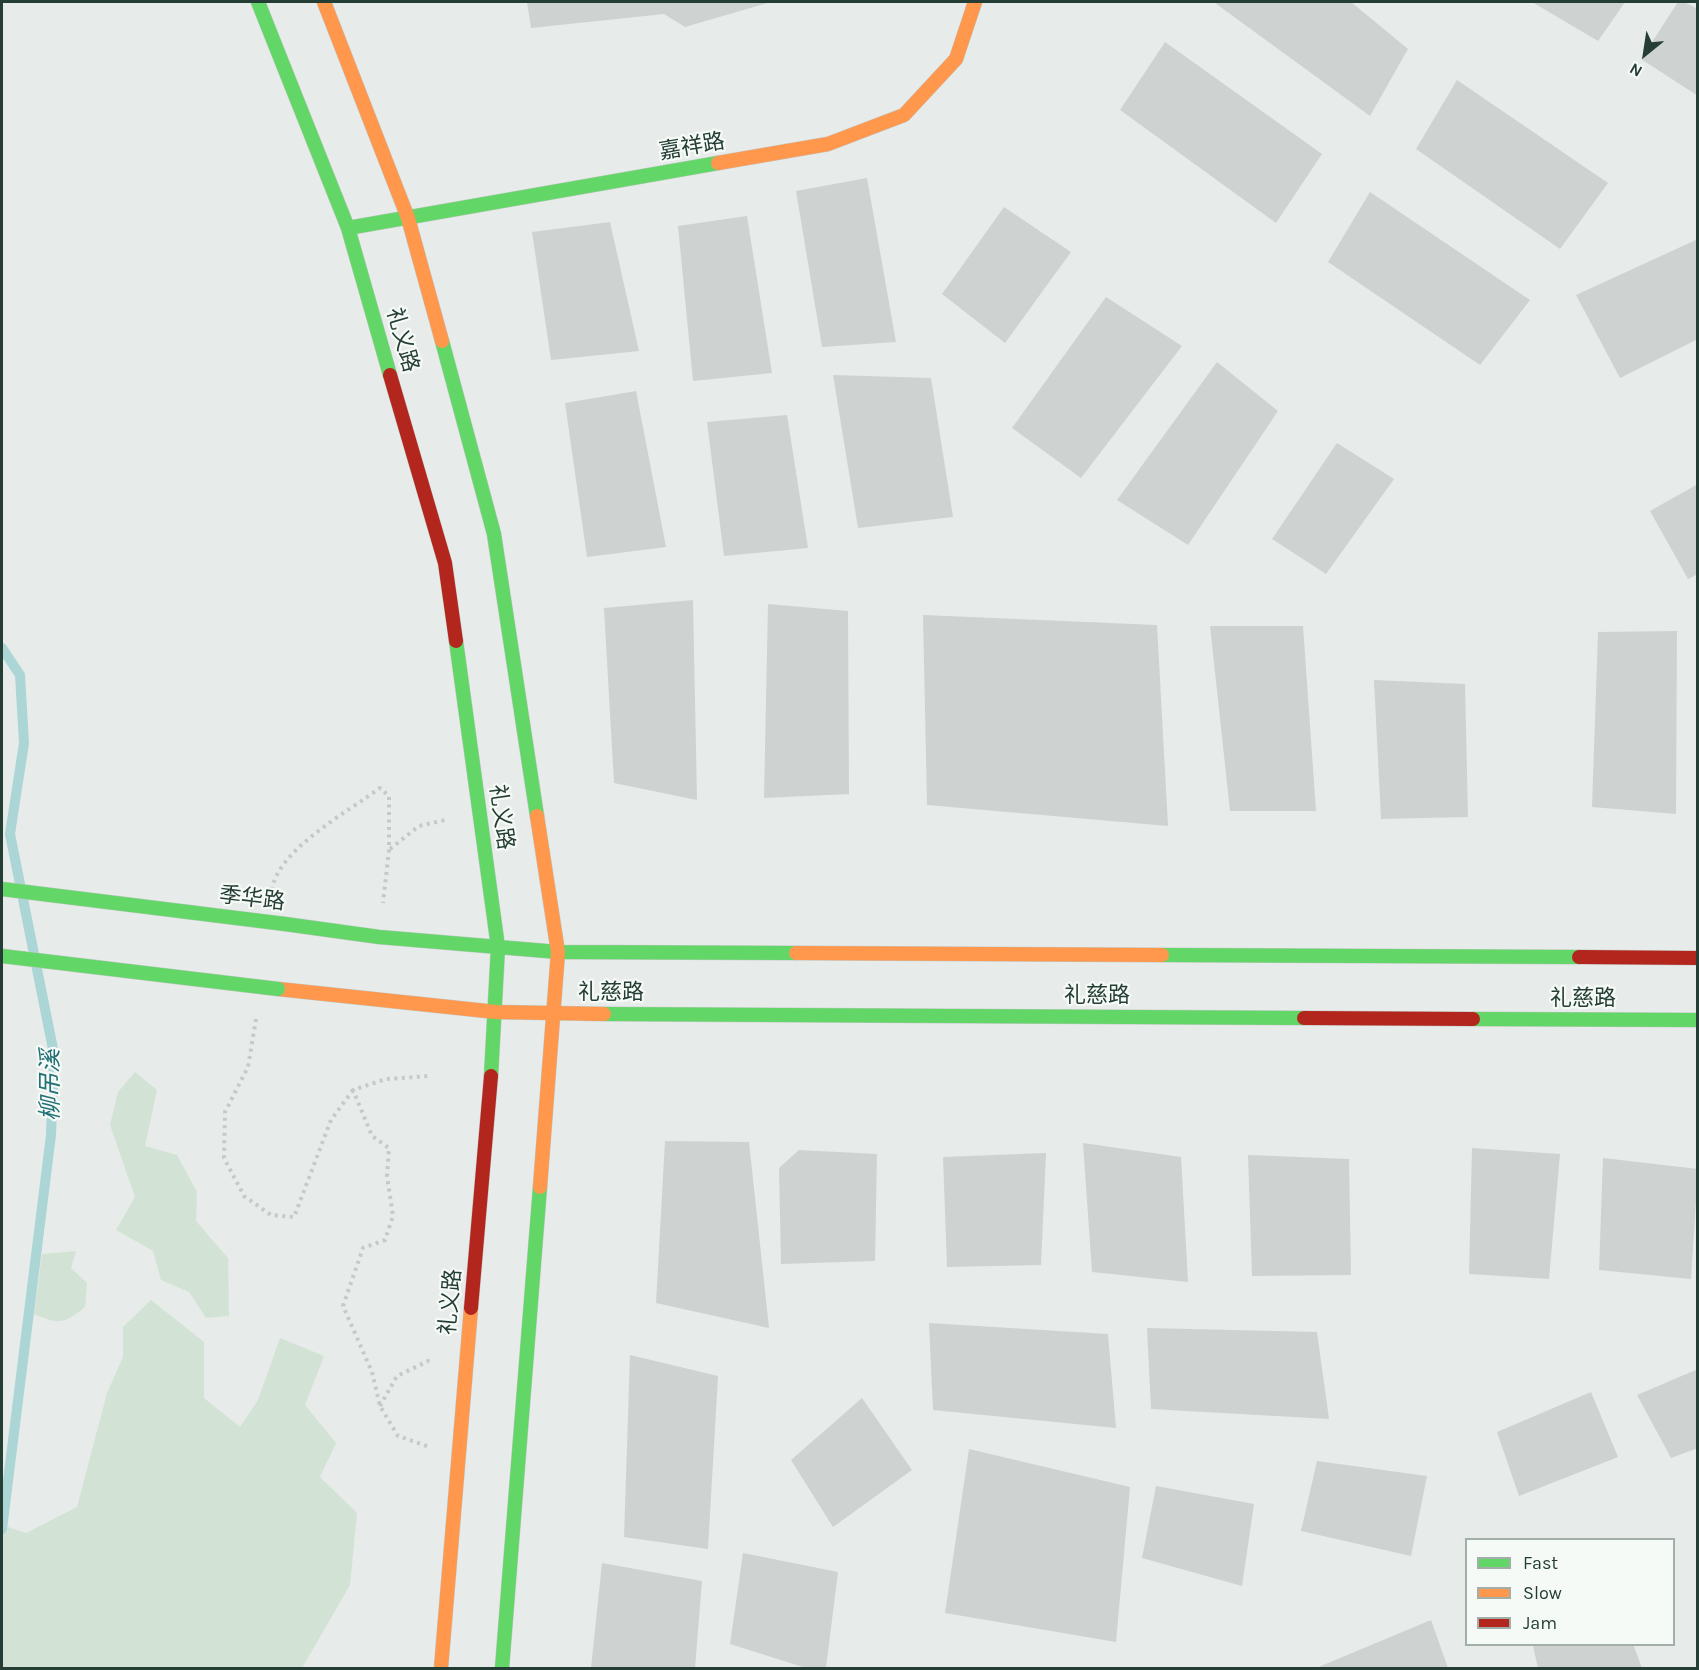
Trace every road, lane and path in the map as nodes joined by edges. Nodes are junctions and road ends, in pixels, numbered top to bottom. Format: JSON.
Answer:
{"nodes":[{"id":1,"x":258,"y":2,"type":"edge"},
{"id":2,"x":324,"y":2,"type":"edge"},
{"id":3,"x":975,"y":2,"type":"edge"},
{"id":4,"x":408,"y":218,"type":"junction"},
{"id":5,"x":348,"y":228,"type":"junction"},
{"id":6,"x":479,"y":812,"type":"junction"},
{"id":7,"x":389,"y":850,"type":"dead end"},
{"id":8,"x":2,"y":888,"type":"edge"},
{"id":9,"x":498,"y":947,"type":"junction"},
{"id":10,"x":558,"y":952,"type":"junction"},
{"id":11,"x":2,"y":956,"type":"edge"},
{"id":12,"x":1698,"y":958,"type":"edge"},
{"id":13,"x":496,"y":1012,"type":"junction"},
{"id":14,"x":554,"y":1014,"type":"junction"},
{"id":15,"x":1698,"y":1020,"type":"edge"},
{"id":16,"x":429,"y":1076,"type":"dead end"},
{"id":17,"x":467,"y":1365,"type":"junction"},
{"id":18,"x":380,"y":1406,"type":"junction"},
{"id":19,"x":459,"y":1457,"type":"junction"},
{"id":20,"x":441,"y":1668,"type":"edge"},
{"id":21,"x":502,"y":1668,"type":"edge"}],
"edges":[{"from":1,"to":5,"type":"main road","name":"礼义路"},
{"from":2,"to":4,"type":"main road","name":"礼义路"},
{"from":3,"to":4,"type":"main road","name":"嘉祥路"},
{"from":4,"to":5,"type":"main road","name":"嘉祥路"},
{"from":4,"to":10,"type":"main road","name":"礼义路"},
{"from":5,"to":6,"type":"main road","name":"礼义路"},
{"from":6,"to":7,"type":"path"},
{"from":6,"to":9,"type":"main road","name":"礼义路"},
{"from":8,"to":9,"type":"main road","name":"季华路","bridge":true},
{"from":9,"to":10,"type":"main road","name":"礼慈路"},
{"from":9,"to":13,"type":"main road","name":"礼义路"},
{"from":10,"to":12,"type":"main road","name":"礼慈路"},
{"from":10,"to":14,"type":"main road","name":"礼义路"},
{"from":11,"to":13,"type":"main road","bridge":true},
{"from":13,"to":14,"type":"main road","name":"礼慈路"},
{"from":13,"to":17,"type":"main road","name":"礼义路"},
{"from":14,"to":15,"type":"main road","name":"礼慈路"},
{"from":14,"to":21,"type":"main road","name":"礼义路"},
{"from":16,"to":18,"type":"path"},
{"from":17,"to":18,"type":"path"},
{"from":17,"to":19,"type":"main road","name":"礼义路"},
{"from":18,"to":19,"type":"path"},
{"from":19,"to":20,"type":"main road","name":"礼义路"}]}
